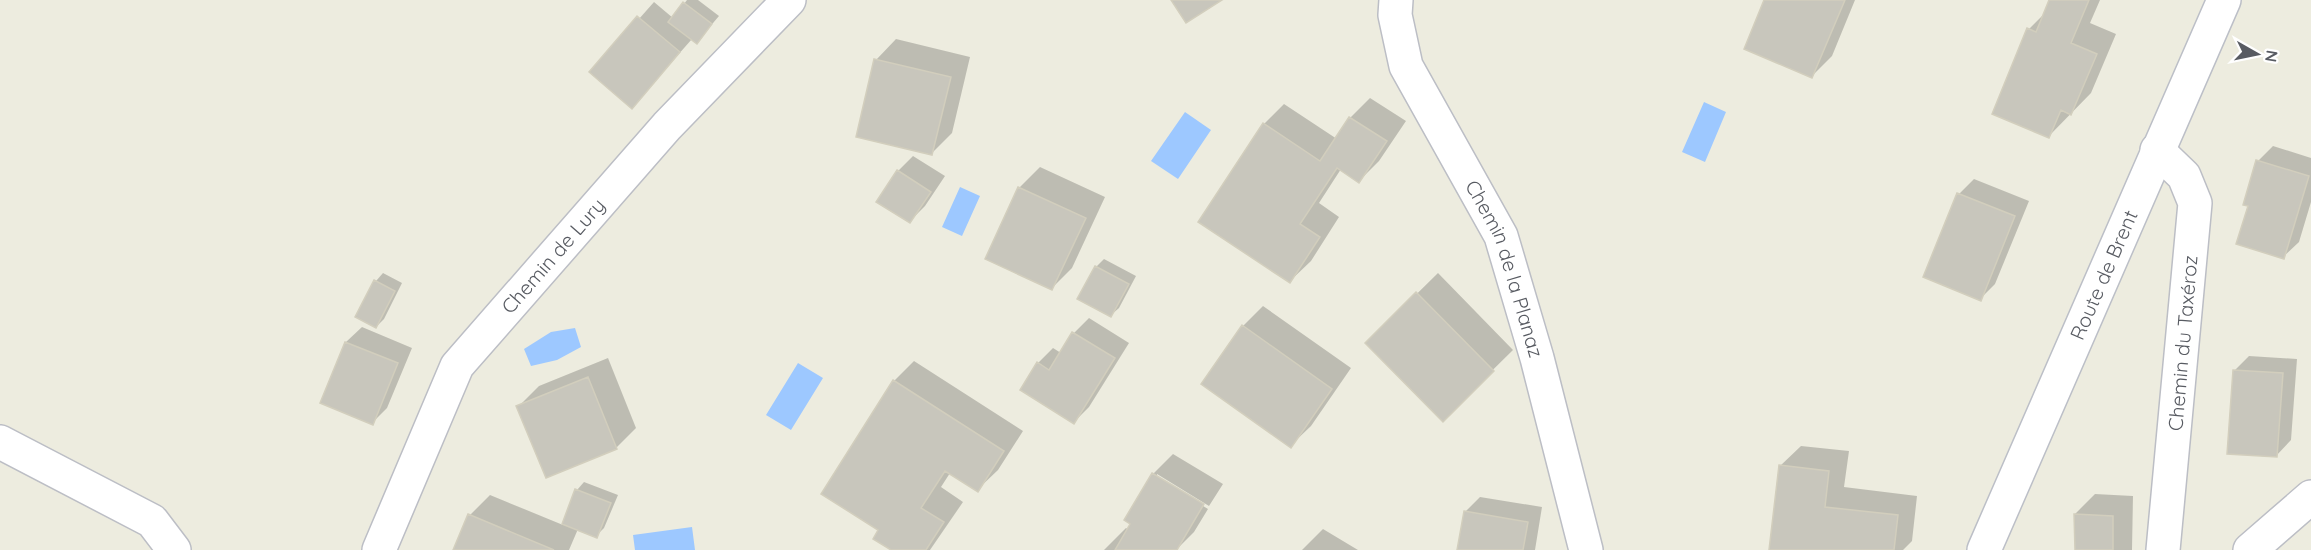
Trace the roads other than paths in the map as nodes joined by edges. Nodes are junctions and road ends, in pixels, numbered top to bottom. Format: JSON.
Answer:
{"nodes":[{"id":1,"x":789,"y":0,"type":"edge"},
{"id":2,"x":1396,"y":0,"type":"edge"},
{"id":3,"x":2224,"y":0,"type":"edge"},
{"id":4,"x":2157,"y":150,"type":"junction"},
{"id":5,"x":0,"y":442,"type":"edge"},
{"id":6,"x":2311,"y":497,"type":"edge"},
{"id":7,"x":174,"y":550,"type":"edge"},
{"id":8,"x":379,"y":550,"type":"edge"},
{"id":9,"x":1586,"y":550,"type":"edge"},
{"id":10,"x":1984,"y":550,"type":"edge"},
{"id":11,"x":2163,"y":550,"type":"edge"},
{"id":12,"x":2250,"y":550,"type":"edge"}],
"edges":[{"from":1,"to":8,"type":"street","name":"Chemin de Lury"},
{"from":2,"to":9,"type":"street","name":"Chemin de la Planaz"},
{"from":3,"to":4,"type":"street","name":"Route de Brent"},
{"from":4,"to":10,"type":"street","name":"Route de Brent"},
{"from":4,"to":11,"type":"street","name":"Chemin du Taxéroz"},
{"from":5,"to":7,"type":"street"},
{"from":6,"to":12,"type":"street"}]}
